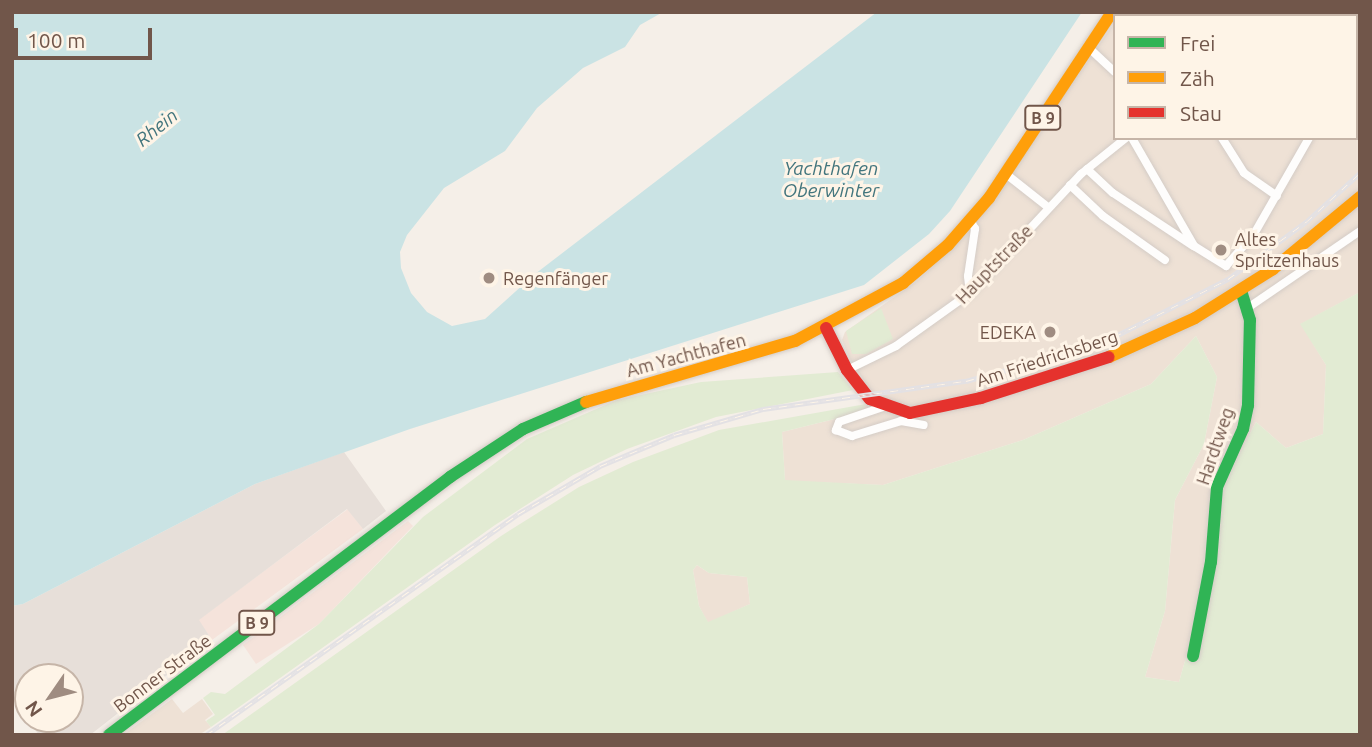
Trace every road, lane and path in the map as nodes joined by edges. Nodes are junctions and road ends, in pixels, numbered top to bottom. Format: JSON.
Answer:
{"nodes":[{"id":1,"x":1112,"y":12,"type":"edge"},
{"id":2,"x":1089,"y":48,"type":"junction"},
{"id":3,"x":1113,"y":70,"type":"edge"},
{"id":4,"x":1123,"y":140,"type":"edge"},
{"id":5,"x":1133,"y":140,"type":"edge"},
{"id":6,"x":1223,"y":140,"type":"edge"},
{"id":7,"x":1308,"y":140,"type":"edge"},
{"id":8,"x":1087,"y":169,"type":"junction"},
{"id":9,"x":1006,"y":174,"type":"junction"},
{"id":10,"x":1070,"y":185,"type":"junction"},
{"id":11,"x":1277,"y":196,"type":"junction"},
{"id":12,"x":1360,"y":197,"type":"edge"},
{"id":13,"x":1048,"y":208,"type":"junction"},
{"id":14,"x":971,"y":221,"type":"junction"},
{"id":15,"x":1360,"y":231,"type":"edge"},
{"id":16,"x":1194,"y":246,"type":"junction"},
{"id":17,"x":1165,"y":260,"type":"dead end"},
{"id":18,"x":1241,"y":290,"type":"junction"},
{"id":19,"x":970,"y":293,"type":"junction"},
{"id":20,"x":1249,"y":307,"type":"junction"},
{"id":21,"x":826,"y":328,"type":"junction"},
{"id":22,"x":847,"y":370,"type":"junction"},
{"id":23,"x":883,"y":407,"type":"junction"},
{"id":24,"x":924,"y":425,"type":"dead end"},
{"id":25,"x":404,"y":512,"type":"joint"},
{"id":26,"x":1194,"y":656,"type":"dead end"},
{"id":27,"x":109,"y":735,"type":"edge"}],
"edges":[{"from":1,"to":2,"type":"main road","name":"Am Yachthafen","number":"B 9"},
{"from":2,"to":3,"type":"street"},
{"from":2,"to":9,"type":"main road","name":"Am Yachthafen","number":"B 9"},
{"from":4,"to":8,"type":"street","name":"Hauptstraße"},
{"from":5,"to":16,"type":"street"},
{"from":6,"to":11,"type":"street"},
{"from":7,"to":11,"type":"street"},
{"from":8,"to":10,"type":"street","name":"Hauptstraße"},
{"from":8,"to":16,"type":"street"},
{"from":9,"to":13,"type":"street"},
{"from":9,"to":14,"type":"main road","name":"Am Yachthafen","number":"B 9"},
{"from":10,"to":13,"type":"street","name":"Hauptstraße"},
{"from":10,"to":17,"type":"street"},
{"from":11,"to":16,"type":"street"},
{"from":12,"to":18,"type":"main road","name":"Am Friedrichsberg"},
{"from":13,"to":19,"type":"street","name":"Hauptstraße"},
{"from":14,"to":19,"type":"street"},
{"from":14,"to":21,"type":"main road","name":"Am Yachthafen","number":"B 9"},
{"from":15,"to":20,"type":"street"},
{"from":18,"to":20,"type":"main road","name":"Hardtweg"},
{"from":18,"to":23,"type":"main road","name":"Am Friedrichsberg"},
{"from":19,"to":22,"type":"street","name":"Hauptstraße"},
{"from":20,"to":26,"type":"main road","name":"Hardtweg"},
{"from":21,"to":22,"type":"main road"},
{"from":21,"to":25,"type":"main road","name":"Am Yachthafen","number":"B 9"},
{"from":22,"to":23,"type":"main road"},
{"from":23,"to":24,"type":"street"},
{"from":25,"to":27,"type":"main road","name":"Bonner Straße","number":"B 9"}]}
